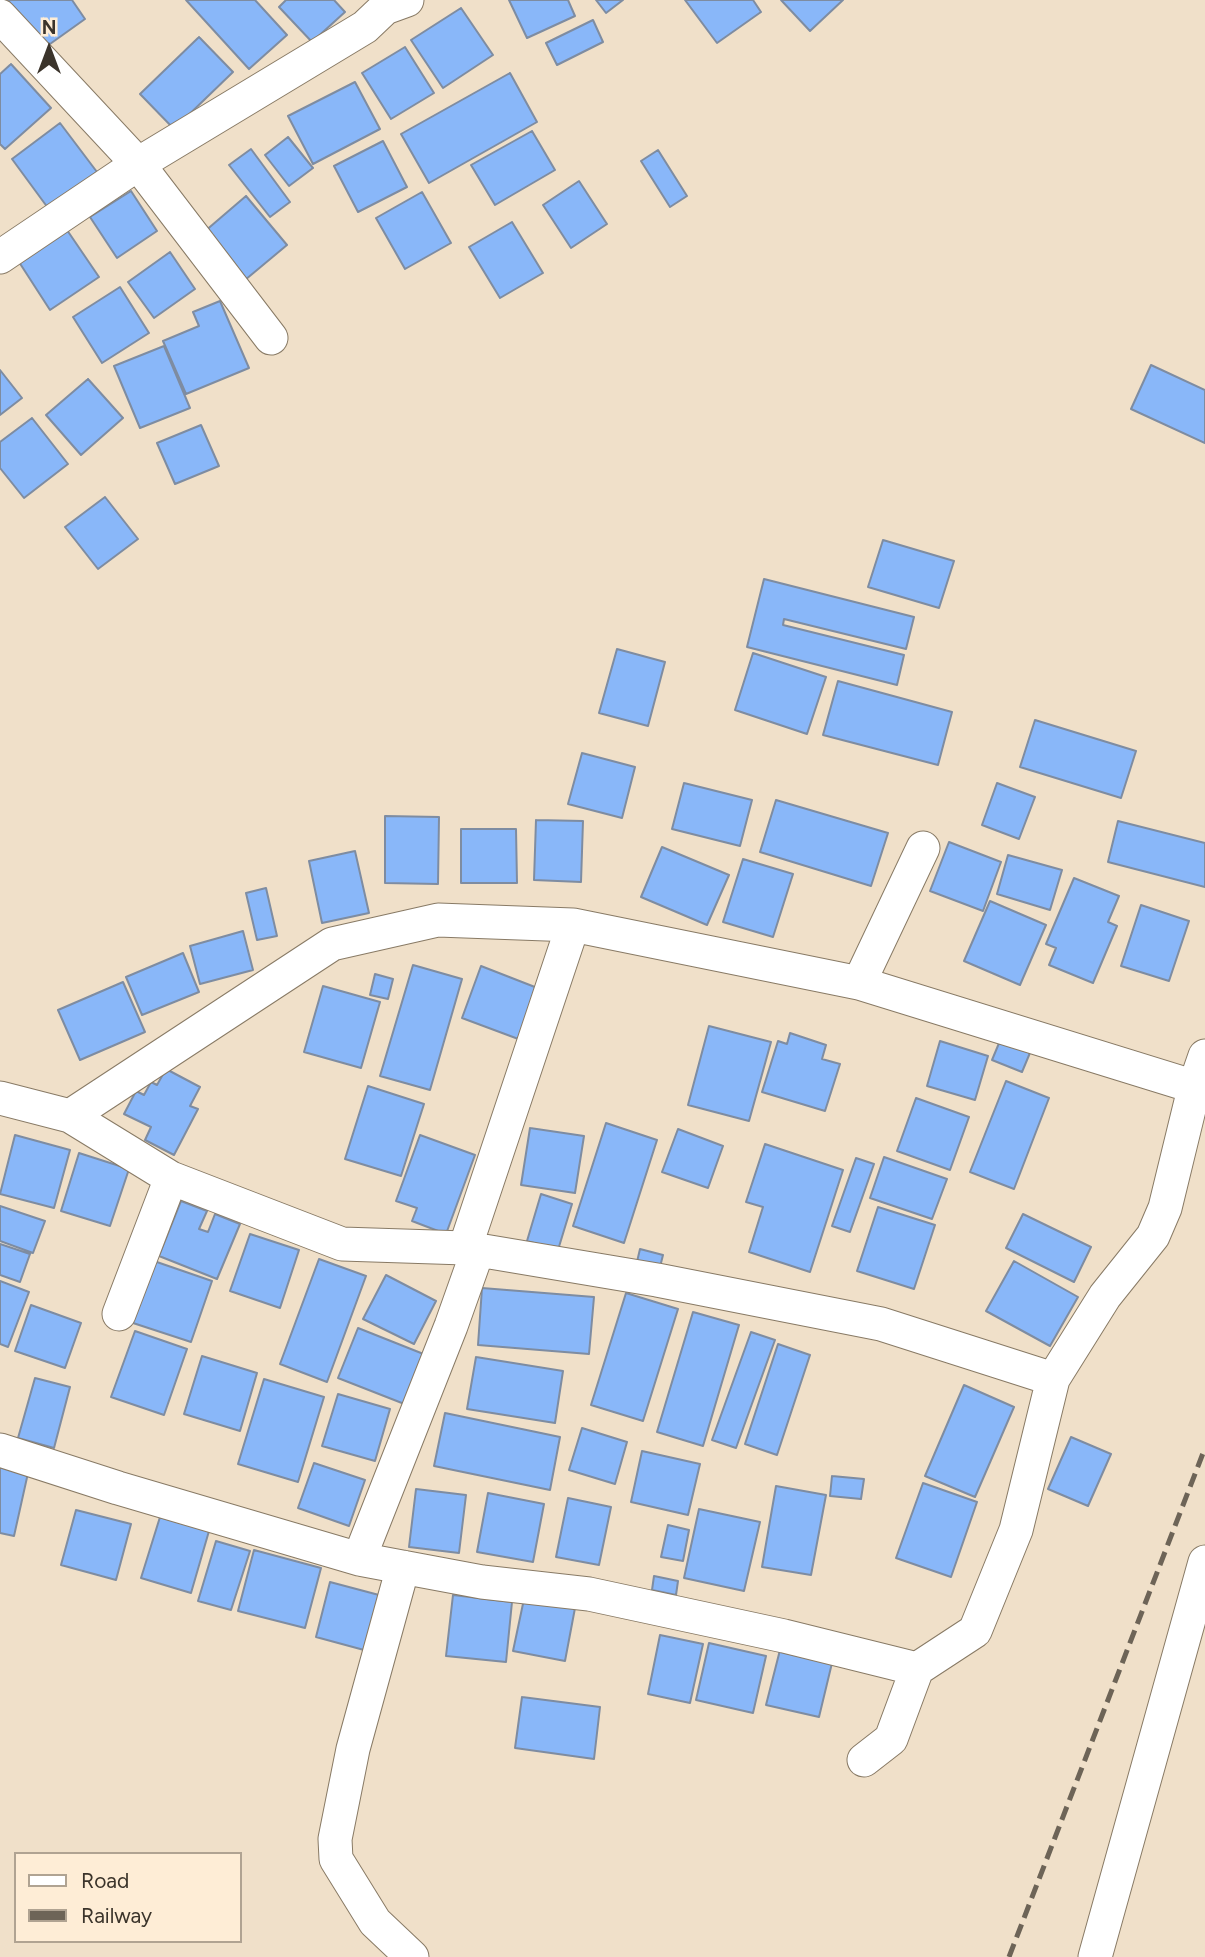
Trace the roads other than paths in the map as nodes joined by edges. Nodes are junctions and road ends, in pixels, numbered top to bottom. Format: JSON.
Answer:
{"nodes":[{"id":1,"x":390,"y":3,"type":"edge"},
{"id":2,"x":0,"y":16,"type":"edge"},
{"id":3,"x":138,"y":164,"type":"junction"},
{"id":4,"x":0,"y":257,"type":"edge"},
{"id":5,"x":271,"y":338,"type":"dead end"},
{"id":6,"x":923,"y":848,"type":"dead end"},
{"id":7,"x":573,"y":925,"type":"junction"},
{"id":8,"x":859,"y":983,"type":"junction"},
{"id":9,"x":1202,"y":1077,"type":"edge"},
{"id":10,"x":0,"y":1098,"type":"edge"},
{"id":11,"x":70,"y":1116,"type":"junction"},
{"id":12,"x":171,"y":1178,"type":"junction"},
{"id":13,"x":472,"y":1249,"type":"junction"},
{"id":14,"x":119,"y":1314,"type":"dead end"},
{"id":15,"x":1054,"y":1379,"type":"junction"},
{"id":16,"x":0,"y":1450,"type":"edge"},
{"id":17,"x":359,"y":1559,"type":"junction"},
{"id":18,"x":1205,"y":1562,"type":"edge"},
{"id":19,"x":403,"y":1567,"type":"junction"},
{"id":20,"x":917,"y":1669,"type":"junction"},
{"id":21,"x":864,"y":1760,"type":"dead end"},
{"id":22,"x":412,"y":1957,"type":"edge"},
{"id":23,"x":1095,"y":1957,"type":"edge"}],
"edges":[{"from":1,"to":3,"type":"street"},
{"from":2,"to":3,"type":"street"},
{"from":3,"to":4,"type":"street"},
{"from":3,"to":5,"type":"street"},
{"from":6,"to":8,"type":"street"},
{"from":7,"to":8,"type":"street"},
{"from":7,"to":11,"type":"street"},
{"from":7,"to":13,"type":"street"},
{"from":8,"to":9,"type":"street"},
{"from":9,"to":15,"type":"street"},
{"from":10,"to":11,"type":"street"},
{"from":11,"to":12,"type":"street"},
{"from":12,"to":13,"type":"street"},
{"from":12,"to":14,"type":"street"},
{"from":13,"to":15,"type":"street"},
{"from":13,"to":17,"type":"street"},
{"from":15,"to":20,"type":"street"},
{"from":16,"to":17,"type":"street"},
{"from":17,"to":19,"type":"street"},
{"from":18,"to":23,"type":"street"},
{"from":19,"to":20,"type":"street"},
{"from":19,"to":22,"type":"street"},
{"from":20,"to":21,"type":"street"}]}
